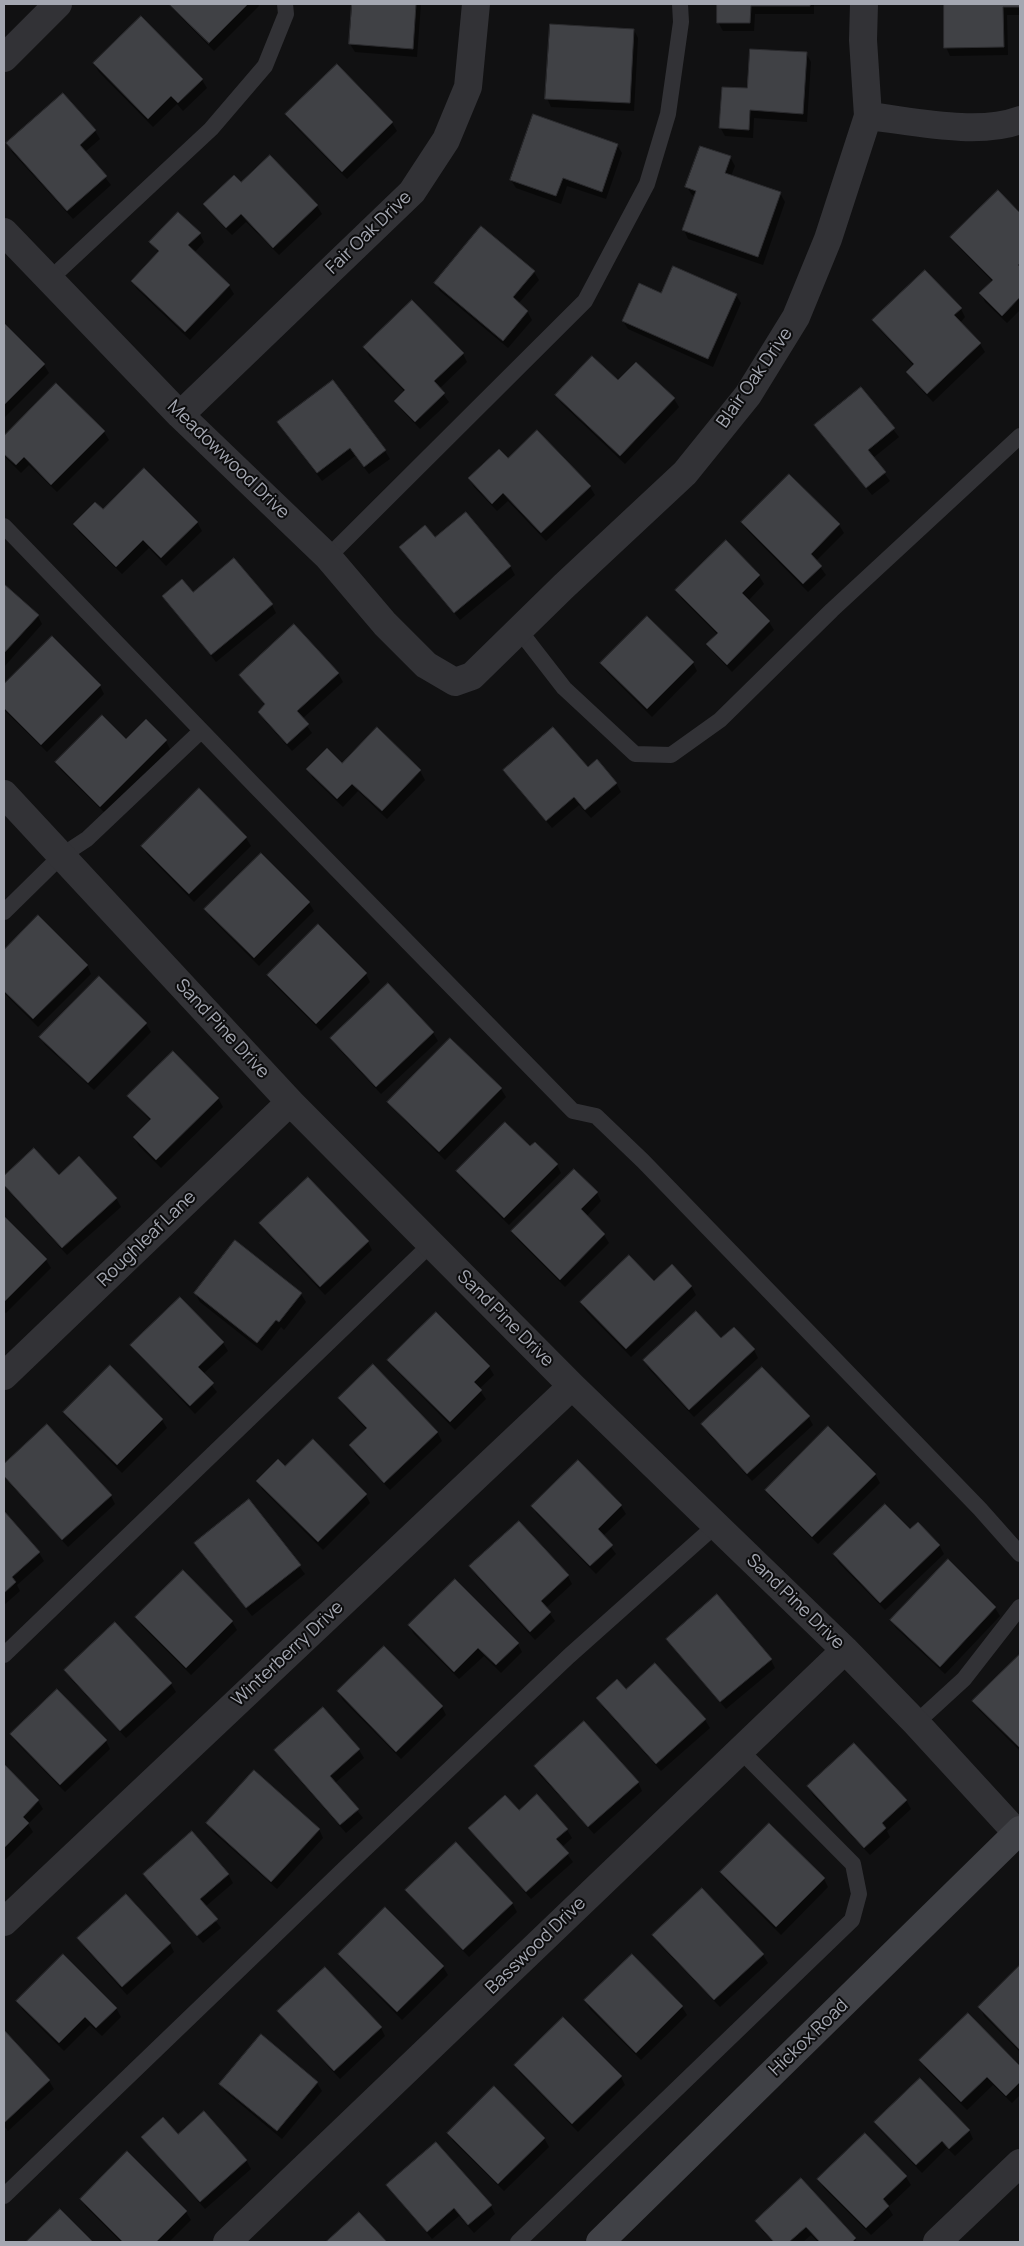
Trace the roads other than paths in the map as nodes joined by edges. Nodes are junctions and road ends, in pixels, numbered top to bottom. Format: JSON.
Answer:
{"nodes":[{"id":1,"x":58,"y":4,"type":"edge"},
{"id":2,"x":285,"y":4,"type":"edge"},
{"id":3,"x":476,"y":4,"type":"edge"},
{"id":4,"x":680,"y":4,"type":"edge"},
{"id":5,"x":864,"y":4,"type":"edge"},
{"id":6,"x":4,"y":58,"type":"edge"},
{"id":7,"x":868,"y":116,"type":"junction"},
{"id":8,"x":1020,"y":120,"type":"edge"},
{"id":9,"x":4,"y":232,"type":"edge"},
{"id":10,"x":49,"y":280,"type":"junction"},
{"id":11,"x":180,"y":415,"type":"junction"},
{"id":12,"x":1020,"y":436,"type":"edge"},
{"id":13,"x":4,"y":526,"type":"edge"},
{"id":14,"x":328,"y":557,"type":"junction"},
{"id":15,"x":518,"y":630,"type":"junction"},
{"id":16,"x":455,"y":682,"type":"joint"},
{"id":17,"x":201,"y":731,"type":"junction"},
{"id":18,"x":4,"y":794,"type":"edge"},
{"id":19,"x":61,"y":856,"type":"junction"},
{"id":20,"x":4,"y":912,"type":"edge"},
{"id":21,"x":290,"y":1102,"type":"junction"},
{"id":22,"x":431,"y":1244,"type":"junction"},
{"id":23,"x":4,"y":1376,"type":"edge"},
{"id":24,"x":572,"y":1386,"type":"junction"},
{"id":25,"x":716,"y":1525,"type":"junction"},
{"id":26,"x":1020,"y":1554,"type":"edge"},
{"id":27,"x":1020,"y":1607,"type":"edge"},
{"id":28,"x":845,"y":1650,"type":"junction"},
{"id":29,"x":4,"y":1655,"type":"edge"},
{"id":30,"x":916,"y":1723,"type":"junction"},
{"id":31,"x":740,"y":1750,"type":"junction"},
{"id":32,"x":1019,"y":1831,"type":"edge"},
{"id":33,"x":4,"y":1922,"type":"edge"},
{"id":34,"x":1020,"y":2163,"type":"edge"},
{"id":35,"x":4,"y":2196,"type":"edge"},
{"id":36,"x":227,"y":2242,"type":"edge"},
{"id":37,"x":518,"y":2242,"type":"edge"},
{"id":38,"x":600,"y":2242,"type":"edge"},
{"id":39,"x":938,"y":2242,"type":"edge"}],
"edges":[{"from":1,"to":6,"type":"street"},
{"from":2,"to":10,"type":"lane"},
{"from":3,"to":11,"type":"street","name":"Fair Oak Drive"},
{"from":4,"to":14,"type":"lane"},
{"from":5,"to":7,"type":"street","name":"Blair Oak Drive"},
{"from":7,"to":8,"type":"street"},
{"from":7,"to":15,"type":"street","name":"Blair Oak Drive"},
{"from":9,"to":10,"type":"street","name":"Meadowwood Drive"},
{"from":10,"to":11,"type":"street","name":"Meadowwood Drive"},
{"from":11,"to":14,"type":"street","name":"Meadowwood Drive"},
{"from":12,"to":15,"type":"lane"},
{"from":13,"to":17,"type":"lane"},
{"from":14,"to":16,"type":"street","name":"Meadowwood Drive"},
{"from":15,"to":16,"type":"street","name":"Blair Oak Drive"},
{"from":17,"to":19,"type":"lane"},
{"from":17,"to":26,"type":"lane"},
{"from":18,"to":19,"type":"street","name":"Sand Pine Drive"},
{"from":19,"to":20,"type":"lane"},
{"from":19,"to":21,"type":"street","name":"Sand Pine Drive"},
{"from":21,"to":22,"type":"street","name":"Sand Pine Drive"},
{"from":21,"to":23,"type":"street","name":"Roughleaf Lane"},
{"from":22,"to":24,"type":"street","name":"Sand Pine Drive"},
{"from":22,"to":29,"type":"lane"},
{"from":24,"to":25,"type":"street","name":"Sand Pine Drive"},
{"from":24,"to":33,"type":"street","name":"Winterberry Drive"},
{"from":25,"to":28,"type":"street","name":"Sand Pine Drive"},
{"from":25,"to":35,"type":"lane"},
{"from":27,"to":30,"type":"lane"},
{"from":28,"to":30,"type":"street","name":"Sand Pine Drive"},
{"from":28,"to":31,"type":"street","name":"Basswood Drive"},
{"from":30,"to":32,"type":"street","name":"Sand Pine Drive"},
{"from":31,"to":36,"type":"street","name":"Basswood Drive"},
{"from":31,"to":37,"type":"lane"},
{"from":32,"to":38,"type":"street","name":"Hickox Road"},
{"from":34,"to":39,"type":"street"}]}
